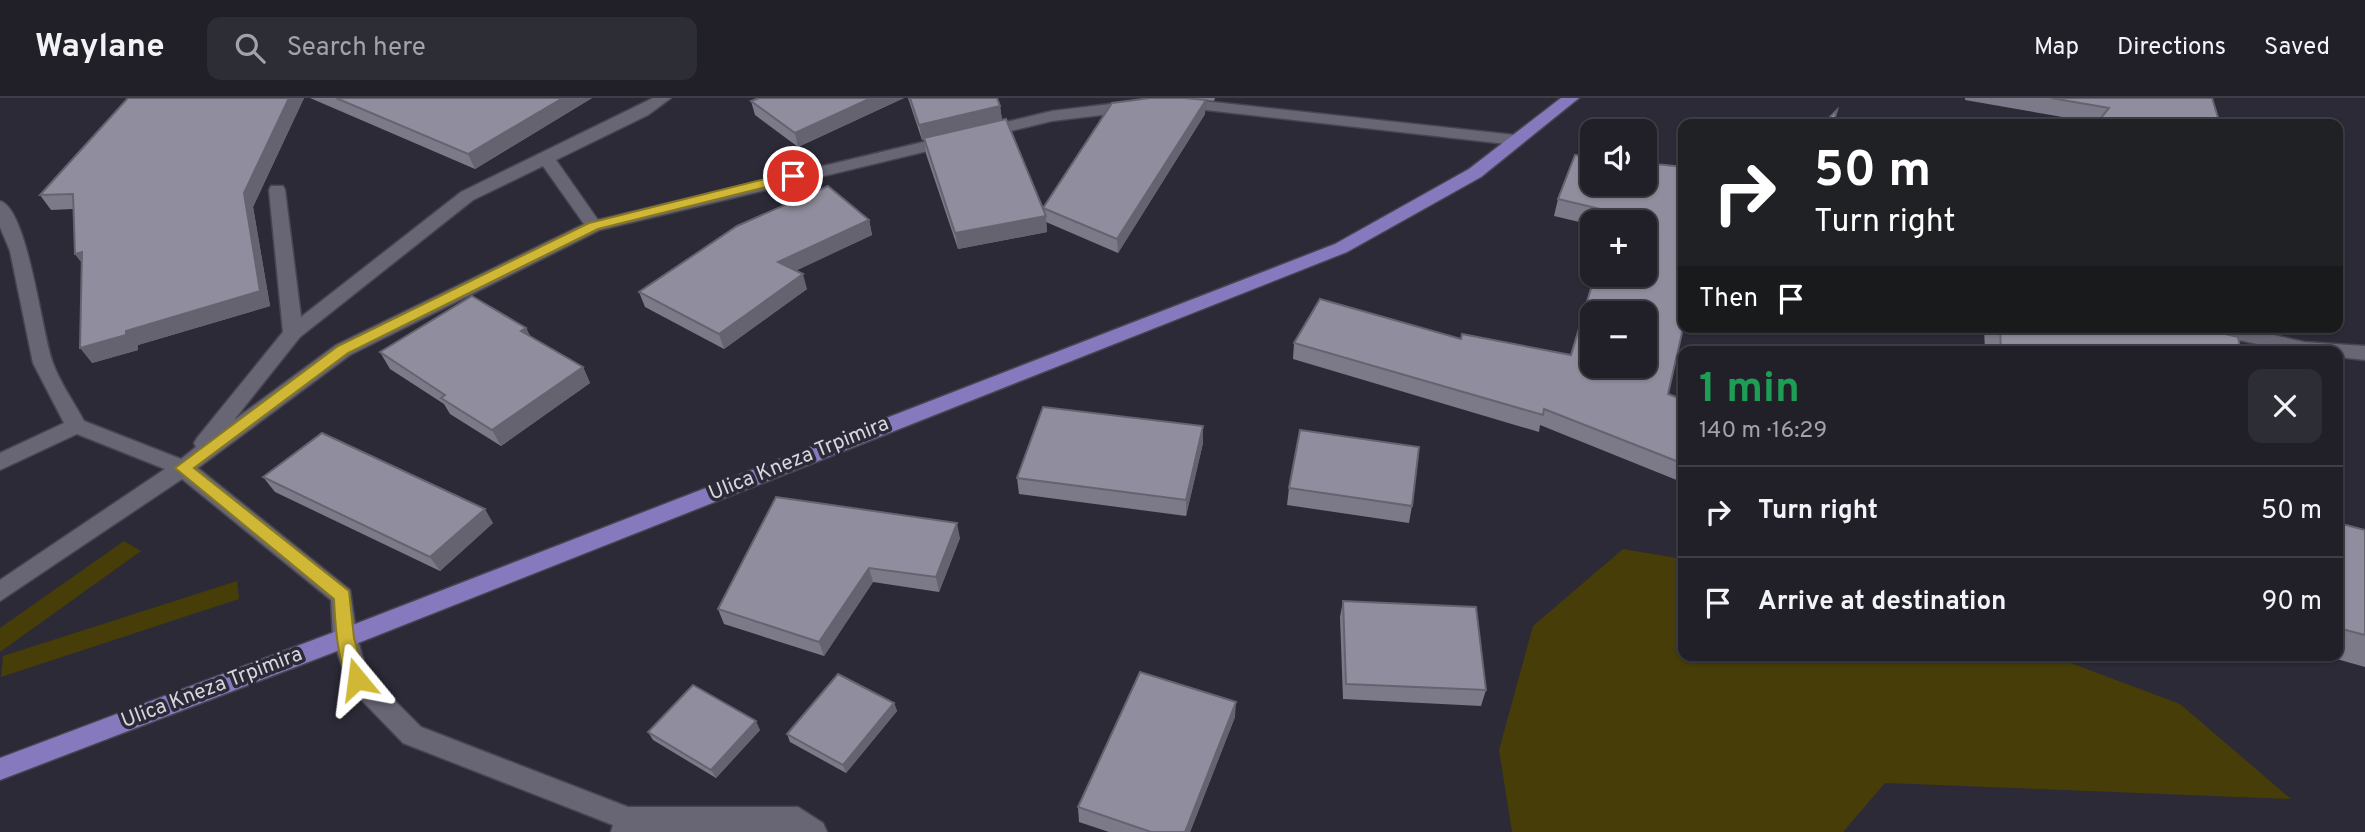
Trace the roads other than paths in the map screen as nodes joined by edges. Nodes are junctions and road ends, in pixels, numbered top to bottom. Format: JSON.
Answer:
{"nodes":[{"id":1,"x":663,"y":98,"type":"edge"},
{"id":2,"x":1571,"y":98,"type":"edge"},
{"id":3,"x":1515,"y":140,"type":"junction"},
{"id":4,"x":546,"y":158,"type":"junction"},
{"id":5,"x":277,"y":190,"type":"dead end"},
{"id":6,"x":0,"y":206,"type":"edge"},
{"id":7,"x":594,"y":226,"type":"junction"},
{"id":8,"x":293,"y":333,"type":"junction"},
{"id":9,"x":2235,"y":333,"type":"edge"},
{"id":10,"x":2295,"y":346,"type":"edge"},
{"id":11,"x":2343,"y":352,"type":"edge"},
{"id":12,"x":2365,"y":354,"type":"edge"},
{"id":13,"x":76,"y":426,"type":"junction"},
{"id":14,"x":0,"y":461,"type":"edge"},
{"id":15,"x":183,"y":468,"type":"junction"},
{"id":16,"x":0,"y":592,"type":"edge"},
{"id":17,"x":345,"y":638,"type":"junction"},
{"id":18,"x":0,"y":769,"type":"edge"},
{"id":19,"x":626,"y":825,"type":"edge"},
{"id":20,"x":814,"y":832,"type":"edge"}],
"edges":[{"from":1,"to":4,"type":"street"},
{"from":2,"to":3,"type":"main road","name":"Ulica Kneza Trpimira"},
{"from":3,"to":7,"type":"street"},
{"from":3,"to":17,"type":"main road","name":"Ulica Kneza Trpimira"},
{"from":4,"to":7,"type":"street"},
{"from":4,"to":8,"type":"street"},
{"from":5,"to":8,"type":"street"},
{"from":6,"to":13,"type":"street"},
{"from":7,"to":15,"type":"street"},
{"from":8,"to":15,"type":"street"},
{"from":9,"to":10,"type":"street"},
{"from":11,"to":12,"type":"street"},
{"from":13,"to":14,"type":"street"},
{"from":13,"to":15,"type":"street"},
{"from":15,"to":16,"type":"street"},
{"from":15,"to":17,"type":"street"},
{"from":17,"to":18,"type":"main road","name":"Ulica Kneza Trpimira"},
{"from":17,"to":19,"type":"street"},
{"from":19,"to":20,"type":"street"}]}
